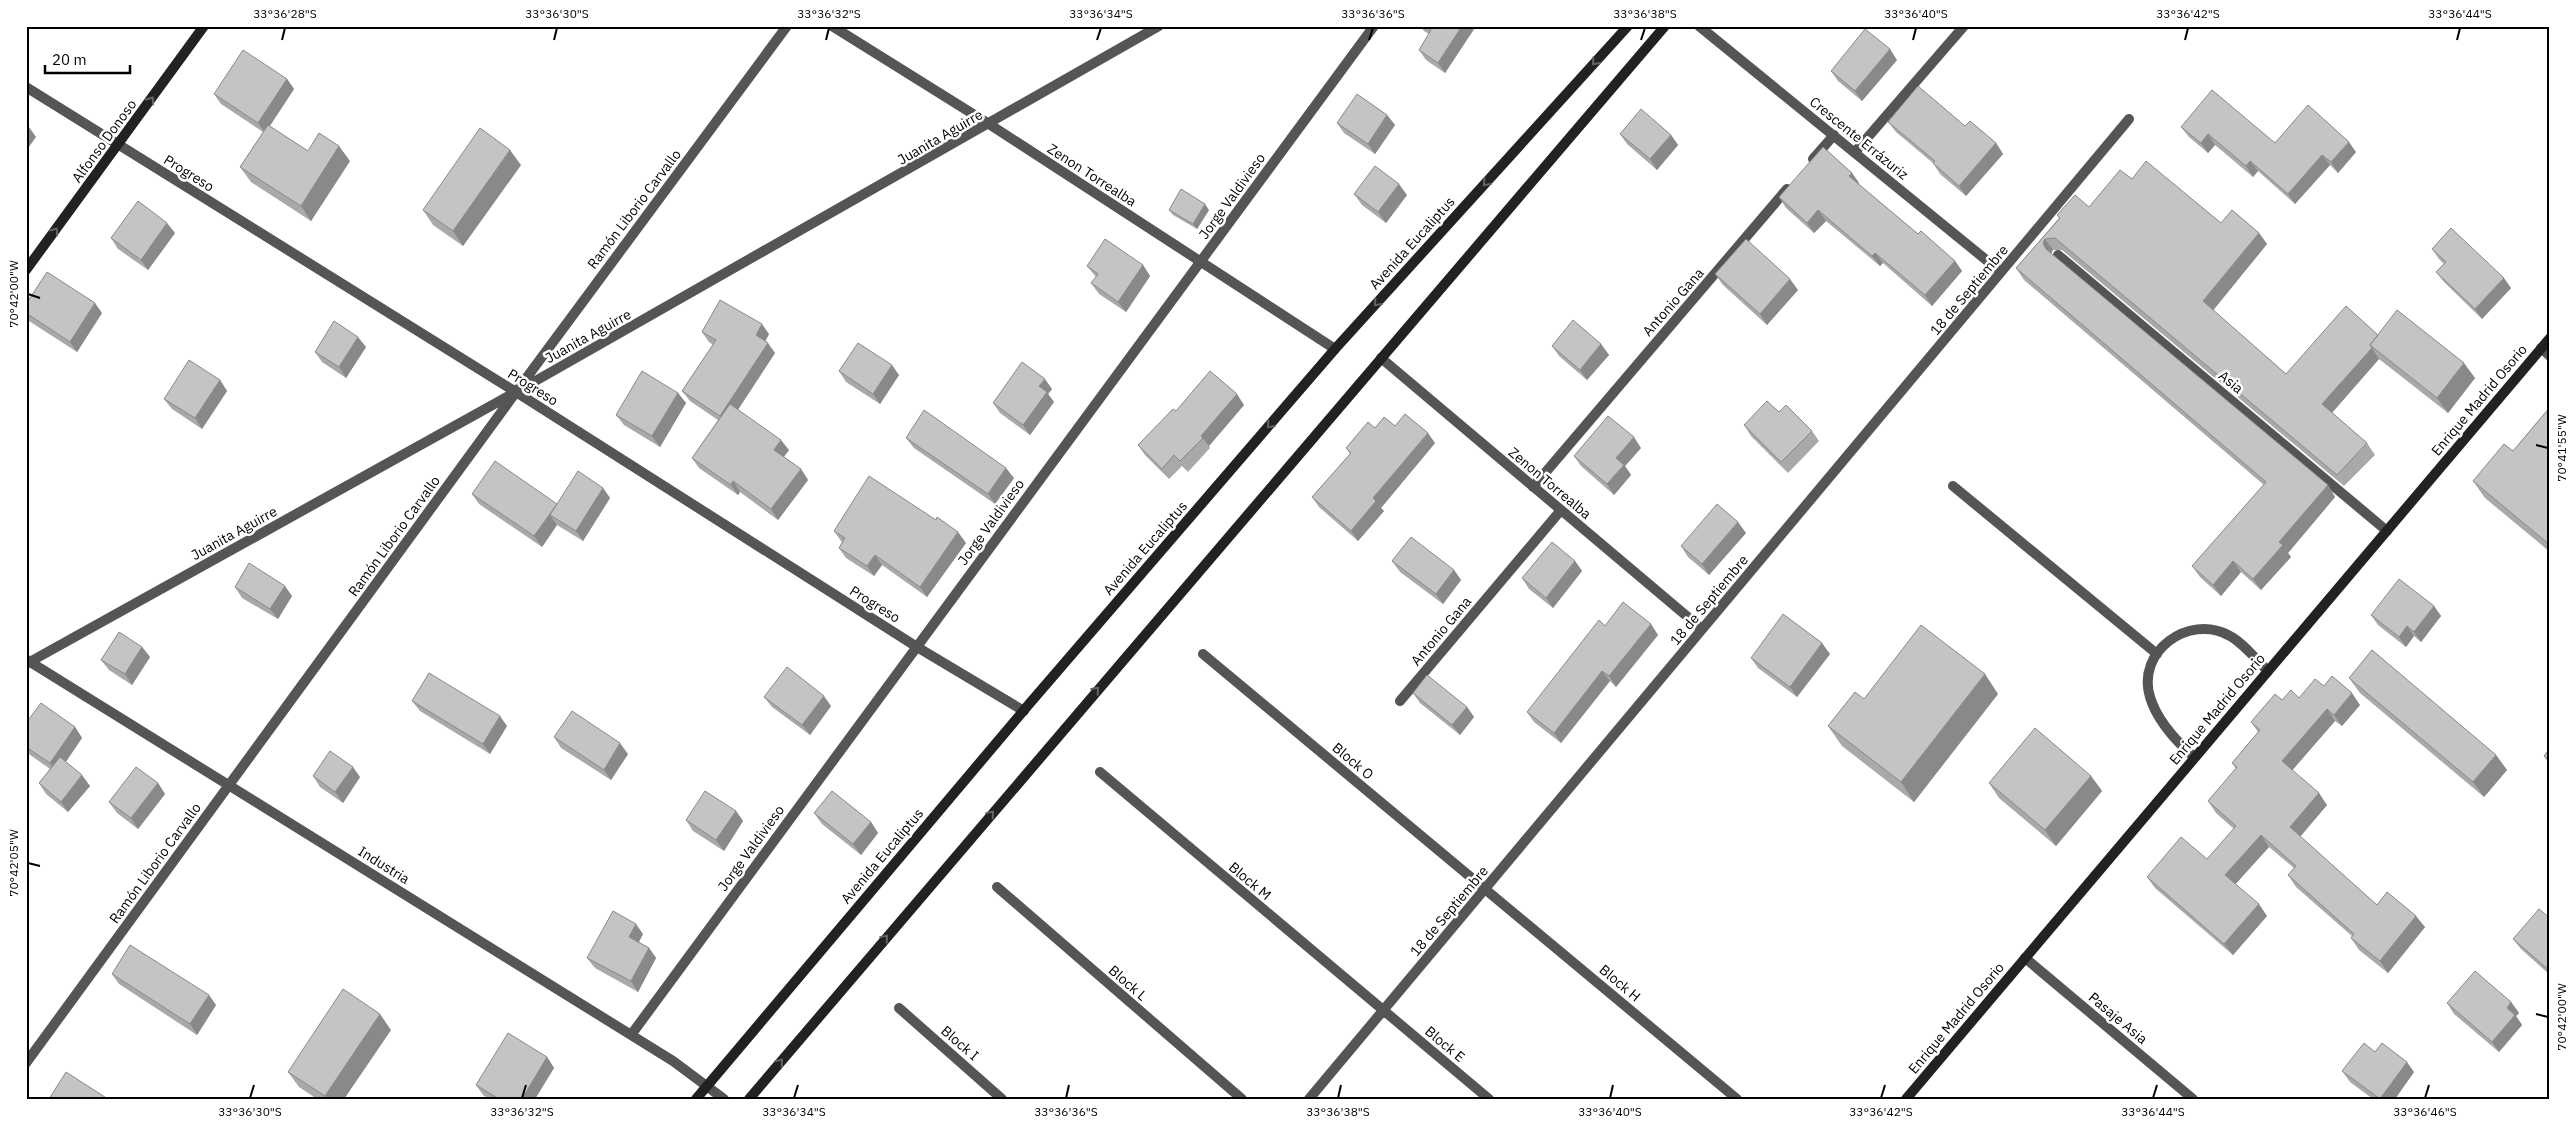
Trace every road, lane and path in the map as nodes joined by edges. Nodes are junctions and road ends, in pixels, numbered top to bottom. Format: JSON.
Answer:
{"nodes":[{"id":1,"x":204,"y":26,"type":"edge"},
{"id":2,"x":787,"y":26,"type":"edge"},
{"id":3,"x":832,"y":26,"type":"edge"},
{"id":4,"x":1159,"y":26,"type":"edge"},
{"id":5,"x":1374,"y":26,"type":"edge"},
{"id":6,"x":1628,"y":26,"type":"edge"},
{"id":7,"x":1665,"y":26,"type":"edge"},
{"id":8,"x":1699,"y":26,"type":"edge"},
{"id":9,"x":1964,"y":26,"type":"edge"},
{"id":10,"x":26,"y":87,"type":"edge"},
{"id":11,"x":2129,"y":119,"type":"dead end"},
{"id":12,"x":989,"y":124,"type":"junction"},
{"id":13,"x":1834,"y":135,"type":"junction"},
{"id":14,"x":119,"y":145,"type":"junction"},
{"id":15,"x":1855,"y":152,"type":"junction"},
{"id":16,"x":1808,"y":165,"type":"edge"},
{"id":17,"x":1795,"y":180,"type":"edge"},
{"id":18,"x":2058,"y":255,"type":"edge"},
{"id":19,"x":1200,"y":262,"type":"junction"},
{"id":20,"x":26,"y":270,"type":"edge"},
{"id":21,"x":2001,"y":272,"type":"junction"},
{"id":22,"x":2550,"y":338,"type":"edge"},
{"id":23,"x":2541,"y":348,"type":"junction"},
{"id":24,"x":1335,"y":349,"type":"junction"},
{"id":25,"x":2550,"y":356,"type":"edge"},
{"id":26,"x":1381,"y":358,"type":"junction"},
{"id":27,"x":516,"y":392,"type":"junction"},
{"id":28,"x":1953,"y":486,"type":"dead end"},
{"id":29,"x":1533,"y":487,"type":"junction"},
{"id":30,"x":1561,"y":510,"type":"junction"},
{"id":31,"x":2387,"y":531,"type":"junction"},
{"id":32,"x":1702,"y":629,"type":"junction"},
{"id":33,"x":917,"y":647,"type":"junction"},
{"id":34,"x":1203,"y":654,"type":"dead end"},
{"id":35,"x":2156,"y":654,"type":"junction"},
{"id":36,"x":28,"y":662,"type":"edge"},
{"id":37,"x":2268,"y":671,"type":"junction"},
{"id":38,"x":1400,"y":701,"type":"dead end"},
{"id":39,"x":1024,"y":711,"type":"junction"},
{"id":40,"x":2194,"y":758,"type":"junction"},
{"id":41,"x":1100,"y":772,"type":"dead end"},
{"id":42,"x":229,"y":785,"type":"junction"},
{"id":43,"x":997,"y":887,"type":"dead end"},
{"id":44,"x":1485,"y":889,"type":"junction"},
{"id":45,"x":2025,"y":958,"type":"junction"},
{"id":46,"x":899,"y":1008,"type":"dead end"},
{"id":47,"x":1384,"y":1010,"type":"junction"},
{"id":48,"x":631,"y":1035,"type":"junction"},
{"id":49,"x":26,"y":1063,"type":"edge"},
{"id":50,"x":707,"y":1085,"type":"junction"},
{"id":51,"x":696,"y":1099,"type":"edge"},
{"id":52,"x":724,"y":1099,"type":"edge"},
{"id":53,"x":749,"y":1099,"type":"edge"},
{"id":54,"x":1002,"y":1099,"type":"edge"},
{"id":55,"x":1242,"y":1099,"type":"edge"},
{"id":56,"x":1309,"y":1099,"type":"edge"},
{"id":57,"x":1489,"y":1099,"type":"edge"},
{"id":58,"x":1737,"y":1099,"type":"edge"},
{"id":59,"x":1906,"y":1099,"type":"edge"},
{"id":60,"x":2193,"y":1099,"type":"edge"}],
"edges":[{"from":14,"to":1,"type":"main road","name":"Alfonso Donoso","one_way":true},
{"from":2,"to":27,"type":"street","name":"Ramón Liborio Carvallo"},
{"from":3,"to":12,"type":"street","name":"Zenon Torrealba"},
{"from":4,"to":12,"type":"street","name":"Juanita Aguirre"},
{"from":5,"to":19,"type":"street","name":"Jorge Valdivieso"},
{"from":6,"to":24,"type":"main road","name":"Avenida Eucaliptus","one_way":true},
{"from":7,"to":26,"type":"main road"},
{"from":8,"to":13,"type":"street","name":"Crescente Errázuriz"},
{"from":9,"to":15,"type":"street"},
{"from":10,"to":14,"type":"street","name":"Progreso"},
{"from":11,"to":21,"type":"street","name":"18 de Septiembre"},
{"from":12,"to":19,"type":"street","name":"Zenon Torrealba"},
{"from":12,"to":27,"type":"street","name":"Juanita Aguirre"},
{"from":13,"to":15,"type":"street","name":"Crescente Errázuriz"},
{"from":13,"to":16,"type":"street"},
{"from":20,"to":14,"type":"main road","name":"Alfonso Donoso","one_way":true},
{"from":14,"to":27,"type":"street","name":"Progreso"},
{"from":15,"to":21,"type":"street","name":"Crescente Errázuriz"},
{"from":17,"to":29,"type":"street","name":"Antonio Gana"},
{"from":18,"to":31,"type":"street","name":"Asia"},
{"from":19,"to":24,"type":"street","name":"Zenon Torrealba"},
{"from":19,"to":33,"type":"street","name":"Jorge Valdivieso"},
{"from":21,"to":32,"type":"street","name":"18 de Septiembre"},
{"from":22,"to":23,"type":"main road","name":"Enrique Madrid Osorio"},
{"from":23,"to":25,"type":"street"},
{"from":23,"to":31,"type":"main road","name":"Enrique Madrid Osorio"},
{"from":24,"to":39,"type":"main road","name":"Avenida Eucaliptus","one_way":true},
{"from":26,"to":29,"type":"street","name":"Zenon Torrealba"},
{"from":53,"to":26,"type":"main road","one_way":true},
{"from":27,"to":33,"type":"street","name":"Progreso"},
{"from":27,"to":36,"type":"street","name":"Juanita Aguirre"},
{"from":27,"to":42,"type":"street","name":"Ramón Liborio Carvallo"},
{"from":28,"to":35,"type":"street"},
{"from":29,"to":30,"type":"street","name":"Zenon Torrealba"},
{"from":30,"to":32,"type":"street","name":"Zenon Torrealba"},
{"from":30,"to":38,"type":"street","name":"Antonio Gana"},
{"from":31,"to":37,"type":"main road","name":"Enrique Madrid Osorio"},
{"from":32,"to":44,"type":"street","name":"18 de Septiembre"},
{"from":33,"to":39,"type":"street","name":"Progreso"},
{"from":33,"to":48,"type":"street","name":"Jorge Valdivieso"},
{"from":34,"to":44,"type":"street","name":"Block O"},
{"from":35,"to":37,"type":"street"},
{"from":35,"to":40,"type":"street"},
{"from":36,"to":42,"type":"street","name":"Industria"},
{"from":37,"to":40,"type":"main road","name":"Enrique Madrid Osorio"},
{"from":39,"to":50,"type":"main road","name":"Avenida Eucaliptus"},
{"from":40,"to":45,"type":"main road","name":"Enrique Madrid Osorio"},
{"from":41,"to":47,"type":"street","name":"Block M"},
{"from":42,"to":48,"type":"street","name":"Industria"},
{"from":42,"to":49,"type":"street","name":"Ramón Liborio Carvallo"},
{"from":43,"to":55,"type":"street","name":"Block L"},
{"from":44,"to":47,"type":"street","name":"18 de Septiembre"},
{"from":44,"to":58,"type":"street","name":"Block H"},
{"from":45,"to":59,"type":"main road","name":"Enrique Madrid Osorio"},
{"from":45,"to":60,"type":"street","name":"Pasaje Asia"},
{"from":46,"to":54,"type":"street","name":"Block I"},
{"from":47,"to":56,"type":"street","name":"18 de Septiembre"},
{"from":47,"to":57,"type":"street","name":"Block E"},
{"from":48,"to":50,"type":"street","name":"Industria"},
{"from":50,"to":51,"type":"main road","name":"Avenida Eucaliptus"},
{"from":50,"to":52,"type":"street","name":"Industria"}]}
